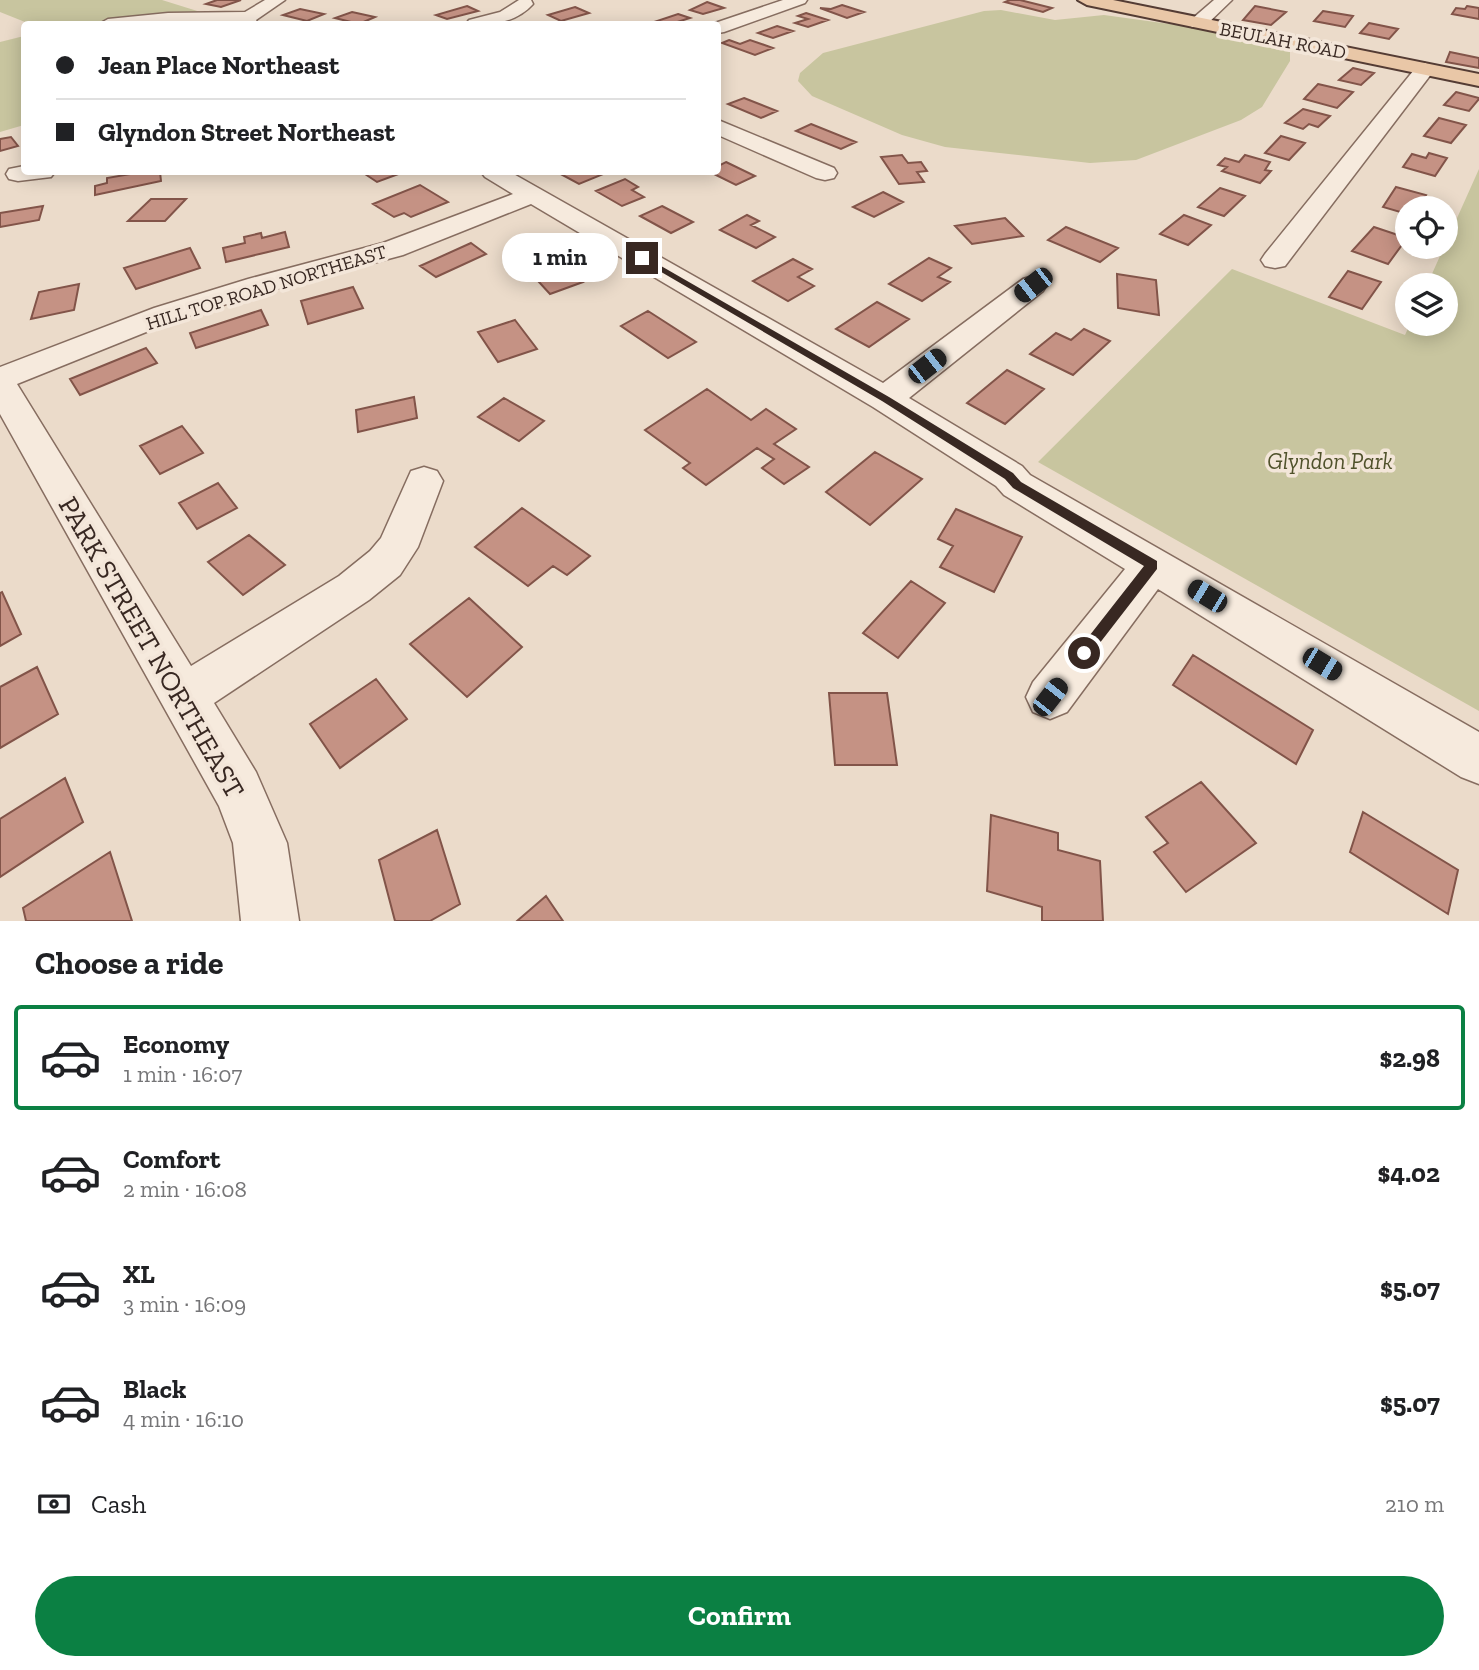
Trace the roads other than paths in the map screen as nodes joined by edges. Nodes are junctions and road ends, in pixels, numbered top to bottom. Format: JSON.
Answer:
{"nodes":[{"id":1,"x":277,"y":0,"type":"edge"},
{"id":2,"x":799,"y":0,"type":"edge"},
{"id":3,"x":1087,"y":0,"type":"edge"},
{"id":4,"x":1224,"y":0,"type":"edge"},
{"id":5,"x":525,"y":4,"type":"dead end"},
{"id":6,"x":138,"y":21,"type":"edge"},
{"id":7,"x":249,"y":21,"type":"edge"},
{"id":8,"x":487,"y":21,"type":"edge"},
{"id":9,"x":1198,"y":23,"type":"junction"},
{"id":10,"x":721,"y":27,"type":"edge"},
{"id":11,"x":1425,"y":69,"type":"junction"},
{"id":12,"x":1479,"y":80,"type":"edge"},
{"id":13,"x":721,"y":128,"type":"edge"},
{"id":14,"x":825,"y":173,"type":"dead end"},
{"id":15,"x":18,"y":174,"type":"dead end"},
{"id":16,"x":21,"y":174,"type":"edge"},
{"id":17,"x":498,"y":175,"type":"edge"},
{"id":18,"x":532,"y":195,"type":"junction"},
{"id":19,"x":1275,"y":260,"type":"dead end"},
{"id":20,"x":1033,"y":285,"type":"dead end"},
{"id":21,"x":0,"y":382,"type":"edge"},
{"id":22,"x":885,"y":399,"type":"junction"},
{"id":23,"x":424,"y":481,"type":"dead end"},
{"id":24,"x":1153,"y":565,"type":"junction"},
{"id":25,"x":183,"y":697,"type":"junction"},
{"id":26,"x":1050,"y":697,"type":"dead end"},
{"id":27,"x":1479,"y":760,"type":"edge"},
{"id":28,"x":270,"y":921,"type":"edge"}],
"edges":[{"from":1,"to":7,"type":"street"},
{"from":2,"to":10,"type":"street"},
{"from":3,"to":9,"type":"main road","name":"BEULAH ROAD"},
{"from":4,"to":9,"type":"street"},
{"from":5,"to":8,"type":"street"},
{"from":6,"to":7,"type":"street"},
{"from":9,"to":11,"type":"main road","name":"BEULAH ROAD"},
{"from":11,"to":12,"type":"main road","name":"BEULAH ROAD"},
{"from":11,"to":19,"type":"street"},
{"from":13,"to":14,"type":"street"},
{"from":15,"to":16,"type":"street"},
{"from":17,"to":18,"type":"street"},
{"from":18,"to":21,"type":"street","name":"HILL TOP ROAD NORTHEAST"},
{"from":18,"to":22,"type":"street"},
{"from":20,"to":22,"type":"street"},
{"from":21,"to":25,"type":"street","name":"PARK STREET NORTHEAST"},
{"from":22,"to":24,"type":"street"},
{"from":23,"to":25,"type":"street"},
{"from":24,"to":26,"type":"street"},
{"from":24,"to":27,"type":"street"},
{"from":25,"to":28,"type":"street","name":"PARK STREET NORTHEAST"}]}
